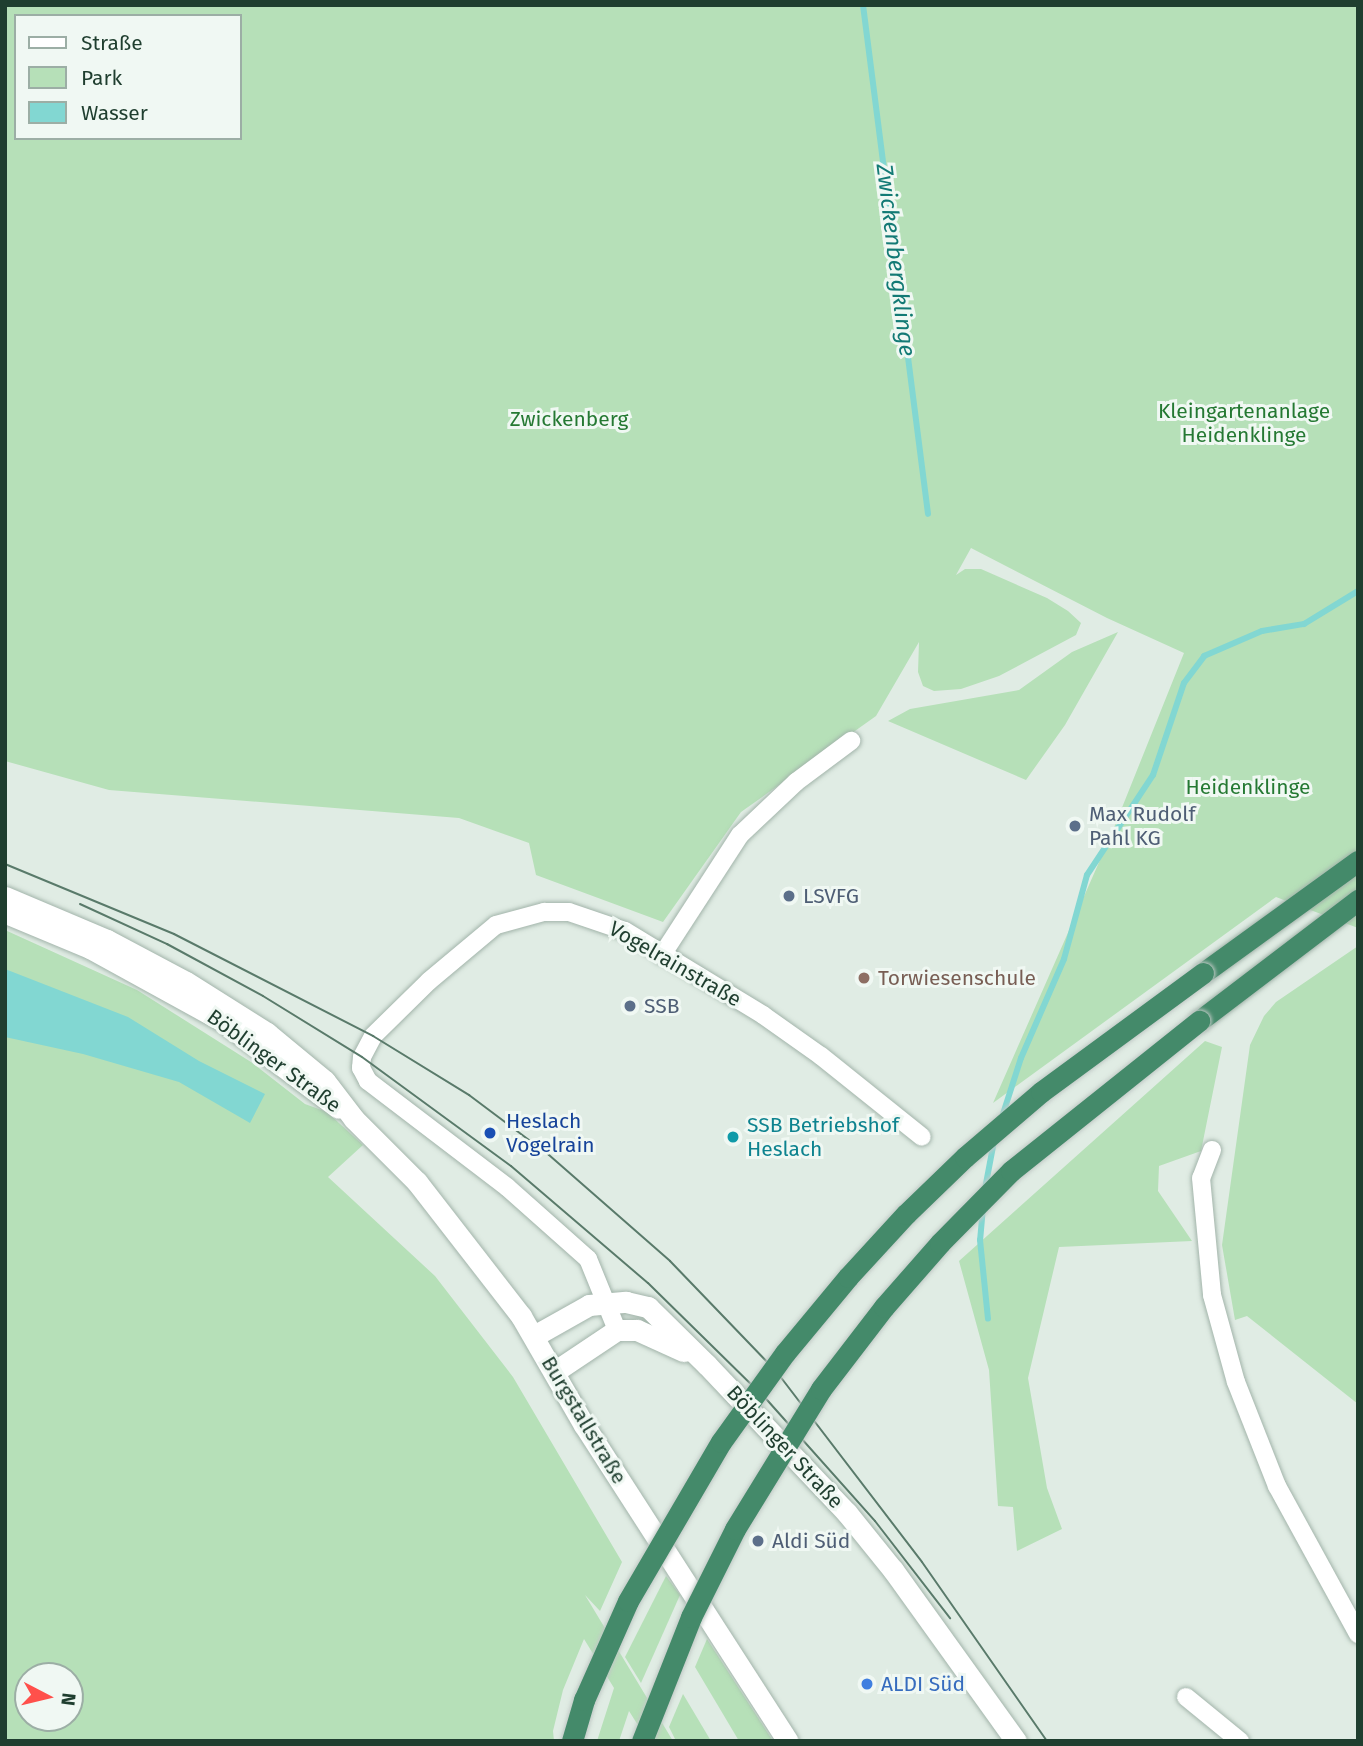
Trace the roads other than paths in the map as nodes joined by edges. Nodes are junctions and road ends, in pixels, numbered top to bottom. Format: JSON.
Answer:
{"nodes":[{"id":1,"x":850,"y":741,"type":"dead end"},
{"id":2,"x":1358,"y":861,"type":"edge"},
{"id":3,"x":5,"y":897,"type":"edge"},
{"id":4,"x":1358,"y":900,"type":"edge"},
{"id":5,"x":5,"y":913,"type":"edge"},
{"id":6,"x":662,"y":955,"type":"junction"},
{"id":7,"x":383,"y":1026,"type":"joint"},
{"id":8,"x":355,"y":1119,"type":"junction"},
{"id":9,"x":922,"y":1137,"type":"dead end"},
{"id":10,"x":1212,"y":1150,"type":"dead end"},
{"id":11,"x":607,"y":1302,"type":"junction"},
{"id":12,"x":617,"y":1330,"type":"junction"},
{"id":13,"x":534,"y":1336,"type":"junction"},
{"id":14,"x":701,"y":1360,"type":"junction"},
{"id":15,"x":554,"y":1372,"type":"junction"},
{"id":16,"x":1358,"y":1634,"type":"edge"},
{"id":17,"x":1186,"y":1697,"type":"dead end"},
{"id":18,"x":572,"y":1741,"type":"edge"},
{"id":19,"x":642,"y":1741,"type":"edge"},
{"id":20,"x":788,"y":1741,"type":"edge"},
{"id":21,"x":1016,"y":1741,"type":"edge"},
{"id":22,"x":1240,"y":1741,"type":"edge"}],
"edges":[{"from":1,"to":6,"type":"street"},
{"from":2,"to":18,"type":"highway","bridge":true},
{"from":3,"to":8,"type":"main road","name":"Böblinger Straße"},
{"from":4,"to":19,"type":"highway","bridge":true},
{"from":5,"to":8,"type":"main road","name":"Böblinger Straße"},
{"from":6,"to":7,"type":"street","name":"Vogelrainstraße"},
{"from":6,"to":9,"type":"street","name":"Vogelrainstraße"},
{"from":7,"to":11,"type":"street","name":"Böblinger Straße"},
{"from":8,"to":13,"type":"main road","name":"Burgstallstraße"},
{"from":10,"to":16,"type":"street"},
{"from":11,"to":12,"type":"street","name":"Böblinger Straße"},
{"from":11,"to":13,"type":"main road","name":"Böblinger Straße"},
{"from":11,"to":14,"type":"main road","name":"Böblinger Straße"},
{"from":12,"to":14,"type":"main road","name":"Böblinger Straße"},
{"from":12,"to":15,"type":"main road"},
{"from":13,"to":15,"type":"main road","name":"Burgstallstraße"},
{"from":14,"to":21,"type":"main road","name":"Böblinger Straße"},
{"from":15,"to":20,"type":"main road","name":"Burgstallstraße"},
{"from":17,"to":22,"type":"street"}]}
